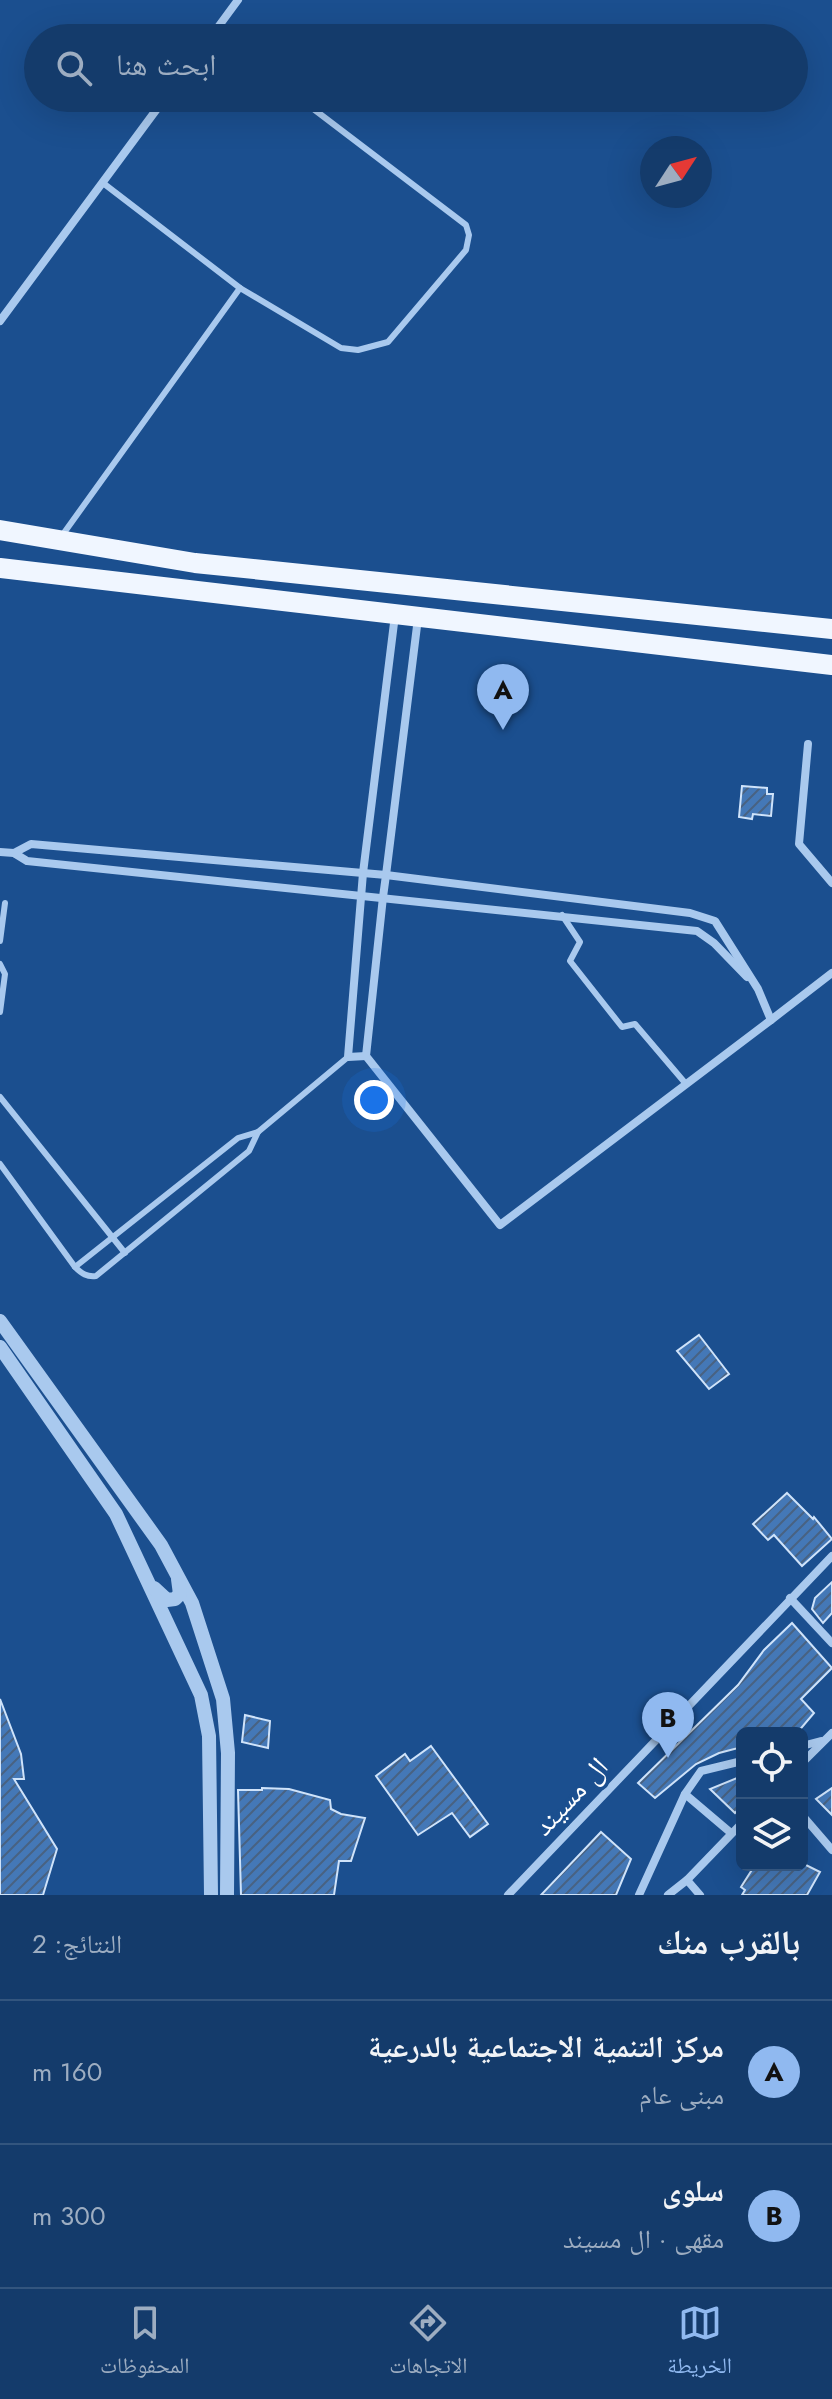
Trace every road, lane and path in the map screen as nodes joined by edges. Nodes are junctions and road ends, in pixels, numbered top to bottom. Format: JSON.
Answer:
{"nodes":[{"id":1,"x":238,"y":0,"type":"edge"},
{"id":2,"x":222,"y":24,"type":"edge"},
{"id":3,"x":155,"y":112,"type":"edge"},
{"id":4,"x":317,"y":112,"type":"edge"},
{"id":5,"x":103,"y":183,"type":"junction"},
{"id":6,"x":240,"y":288,"type":"junction"},
{"id":7,"x":0,"y":321,"type":"edge"},
{"id":8,"x":3,"y":531,"type":"edge"},
{"id":9,"x":59,"y":540,"type":"junction"},
{"id":10,"x":195,"y":563,"type":"junction"},
{"id":11,"x":2,"y":568,"type":"edge"},
{"id":12,"x":192,"y":591,"type":"junction"},
{"id":13,"x":395,"y":615,"type":"junction"},
{"id":14,"x":418,"y":618,"type":"junction"},
{"id":15,"x":832,"y":629,"type":"edge"},
{"id":16,"x":832,"y":665,"type":"edge"},
{"id":17,"x":808,"y":744,"type":"dead end"},
{"id":18,"x":0,"y":852,"type":"edge"},
{"id":19,"x":14,"y":853,"type":"junction"},
{"id":20,"x":363,"y":873,"type":"junction"},
{"id":21,"x":386,"y":875,"type":"junction"},
{"id":22,"x":832,"y":883,"type":"edge"},
{"id":23,"x":362,"y":894,"type":"junction"},
{"id":24,"x":383,"y":897,"type":"junction"},
{"id":25,"x":5,"y":903,"type":"dead end"},
{"id":26,"x":562,"y":915,"type":"junction"},
{"id":27,"x":0,"y":941,"type":"edge"},
{"id":28,"x":0,"y":964,"type":"edge"},
{"id":29,"x":832,"y":973,"type":"edge"},
{"id":30,"x":758,"y":989,"type":"junction"},
{"id":31,"x":0,"y":1012,"type":"edge"},
{"id":32,"x":771,"y":1020,"type":"junction"},
{"id":33,"x":366,"y":1056,"type":"junction"},
{"id":34,"x":348,"y":1057,"type":"junction"},
{"id":35,"x":686,"y":1084,"type":"junction"},
{"id":36,"x":1,"y":1102,"type":"edge"},
{"id":37,"x":258,"y":1132,"type":"junction"},
{"id":38,"x":0,"y":1164,"type":"edge"},
{"id":39,"x":112,"y":1237,"type":"junction"},
{"id":40,"x":125,"y":1253,"type":"junction"},
{"id":41,"x":75,"y":1267,"type":"junction"},
{"id":42,"x":0,"y":1321,"type":"edge"},
{"id":43,"x":0,"y":1347,"type":"edge"},
{"id":44,"x":832,"y":1556,"type":"edge"},
{"id":45,"x":177,"y":1574,"type":"junction"},
{"id":46,"x":152,"y":1585,"type":"junction"},
{"id":47,"x":790,"y":1598,"type":"junction"},
{"id":48,"x":832,"y":1643,"type":"edge"},
{"id":49,"x":832,"y":1733,"type":"edge"},
{"id":50,"x":822,"y":1740,"type":"junction"},
{"id":51,"x":808,"y":1744,"type":"edge"},
{"id":52,"x":808,"y":1756,"type":"edge"},
{"id":53,"x":736,"y":1762,"type":"edge"},
{"id":54,"x":685,"y":1794,"type":"junction"},
{"id":55,"x":808,"y":1822,"type":"edge"},
{"id":56,"x":736,"y":1828,"type":"edge"},
{"id":57,"x":731,"y":1833,"type":"junction"},
{"id":58,"x":832,"y":1850,"type":"edge"},
{"id":59,"x":687,"y":1880,"type":"junction"},
{"id":60,"x":211,"y":1895,"type":"edge"},
{"id":61,"x":227,"y":1895,"type":"edge"},
{"id":62,"x":508,"y":1895,"type":"edge"},
{"id":63,"x":639,"y":1895,"type":"edge"},
{"id":64,"x":668,"y":1895,"type":"edge"},
{"id":65,"x":700,"y":1895,"type":"edge"}],
"edges":[{"from":1,"to":2,"type":"street"},
{"from":3,"to":5,"type":"street"},
{"from":4,"to":6,"type":"lane"},
{"from":5,"to":6,"type":"lane"},
{"from":5,"to":7,"type":"street"},
{"from":6,"to":9,"type":"lane"},
{"from":8,"to":9,"type":"main road"},
{"from":8,"to":11,"type":"main road"},
{"from":9,"to":10,"type":"main road"},
{"from":10,"to":12,"type":"main road"},
{"from":10,"to":15,"type":"main road"},
{"from":11,"to":12,"type":"main road"},
{"from":12,"to":13,"type":"main road"},
{"from":13,"to":14,"type":"main road"},
{"from":13,"to":20,"type":"street"},
{"from":14,"to":16,"type":"main road"},
{"from":14,"to":21,"type":"street"},
{"from":17,"to":22,"type":"street"},
{"from":18,"to":19,"type":"street"},
{"from":19,"to":20,"type":"street"},
{"from":19,"to":23,"type":"street"},
{"from":20,"to":21,"type":"street"},
{"from":20,"to":23,"type":"street"},
{"from":21,"to":24,"type":"street"},
{"from":21,"to":30,"type":"street"},
{"from":23,"to":24,"type":"street"},
{"from":23,"to":34,"type":"street"},
{"from":24,"to":26,"type":"street"},
{"from":24,"to":33,"type":"street"},
{"from":25,"to":27,"type":"lane"},
{"from":26,"to":30,"type":"street"},
{"from":26,"to":35,"type":"lane"},
{"from":28,"to":31,"type":"lane"},
{"from":29,"to":32,"type":"street"},
{"from":30,"to":32,"type":"street"},
{"from":32,"to":35,"type":"street"},
{"from":33,"to":34,"type":"street"},
{"from":33,"to":35,"type":"street"},
{"from":34,"to":37,"type":"lane"},
{"from":36,"to":39,"type":"lane"},
{"from":37,"to":39,"type":"lane"},
{"from":37,"to":40,"type":"lane"},
{"from":38,"to":41,"type":"lane"},
{"from":39,"to":40,"type":"lane"},
{"from":39,"to":41,"type":"lane"},
{"from":40,"to":41,"type":"lane"},
{"from":42,"to":45,"type":"street"},
{"from":43,"to":46,"type":"street"},
{"from":44,"to":47,"type":"street","name":"ال مسيند"},
{"from":45,"to":46,"type":"street"},
{"from":45,"to":61,"type":"street"},
{"from":46,"to":60,"type":"street"},
{"from":47,"to":48,"type":"street"},
{"from":47,"to":62,"type":"street","name":"ال مسيند"},
{"from":49,"to":50,"type":"street"},
{"from":50,"to":51,"type":"street"},
{"from":50,"to":52,"type":"street"},
{"from":53,"to":54,"type":"street"},
{"from":54,"to":57,"type":"street"},
{"from":54,"to":63,"type":"street"},
{"from":55,"to":58,"type":"street"},
{"from":56,"to":57,"type":"street"},
{"from":57,"to":59,"type":"street"},
{"from":59,"to":64,"type":"street"},
{"from":59,"to":65,"type":"street"}]}
